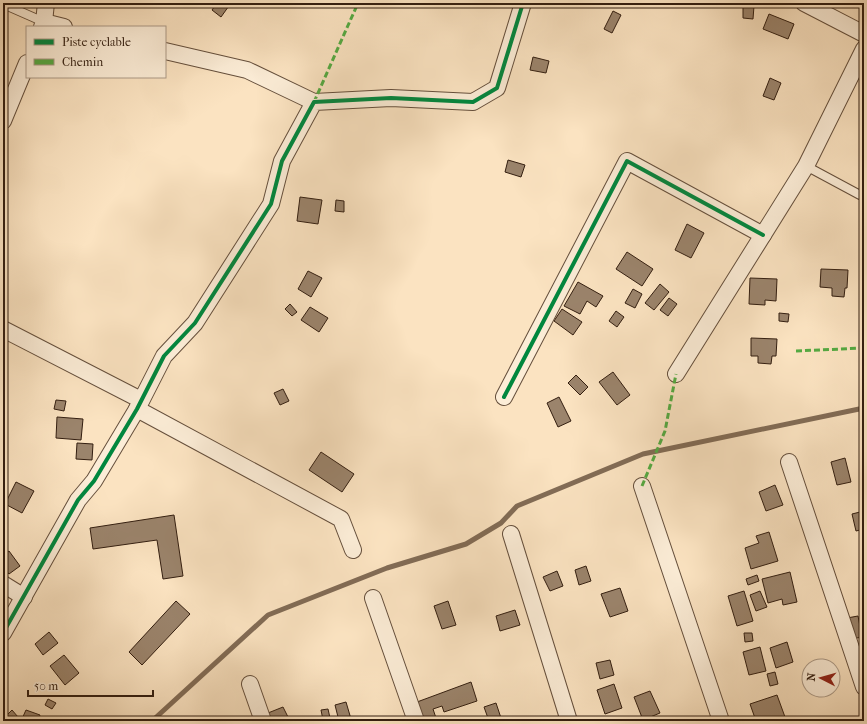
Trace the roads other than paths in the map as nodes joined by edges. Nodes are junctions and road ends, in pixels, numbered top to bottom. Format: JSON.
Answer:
{"nodes":[{"id":1,"x":46,"y":3,"type":"edge"},
{"id":2,"x":523,"y":3,"type":"edge"},
{"id":3,"x":804,"y":3,"type":"edge"},
{"id":4,"x":3,"y":4,"type":"edge"},
{"id":5,"x":43,"y":25,"type":"edge"},
{"id":6,"x":54,"y":26,"type":"edge"},
{"id":7,"x":864,"y":34,"type":"edge"},
{"id":8,"x":864,"y":49,"type":"edge"},
{"id":9,"x":166,"y":51,"type":"edge"},
{"id":10,"x":26,"y":65,"type":"edge"},
{"id":11,"x":314,"y":102,"type":"junction"},
{"id":12,"x":3,"y":120,"type":"edge"},
{"id":13,"x":806,"y":166,"type":"junction"},
{"id":14,"x":864,"y":195,"type":"edge"},
{"id":15,"x":763,"y":235,"type":"junction"},
{"id":16,"x":3,"y":329,"type":"edge"},
{"id":17,"x":676,"y":374,"type":"dead end"},
{"id":18,"x":504,"y":397,"type":"dead end"},
{"id":19,"x":139,"y":404,"type":"junction"},
{"id":20,"x":789,"y":462,"type":"dead end"},
{"id":21,"x":642,"y":486,"type":"dead end"},
{"id":22,"x":511,"y":534,"type":"dead end"},
{"id":23,"x":353,"y":550,"type":"dead end"},
{"id":24,"x":3,"y":584,"type":"edge"},
{"id":25,"x":24,"y":597,"type":"junction"},
{"id":26,"x":373,"y":598,"type":"dead end"},
{"id":27,"x":3,"y":633,"type":"edge"},
{"id":28,"x":250,"y":684,"type":"dead end"},
{"id":29,"x":864,"y":687,"type":"edge"},
{"id":30,"x":263,"y":721,"type":"edge"},
{"id":31,"x":416,"y":721,"type":"edge"},
{"id":32,"x":569,"y":721,"type":"edge"},
{"id":33,"x":721,"y":721,"type":"edge"}],
"edges":[{"from":1,"to":5,"type":"street"},
{"from":2,"to":11,"type":"street"},
{"from":3,"to":7,"type":"street"},
{"from":4,"to":5,"type":"lane"},
{"from":5,"to":6,"type":"street"},
{"from":8,"to":13,"type":"street"},
{"from":9,"to":11,"type":"street"},
{"from":10,"to":12,"type":"street"},
{"from":11,"to":19,"type":"street"},
{"from":13,"to":14,"type":"lane"},
{"from":13,"to":15,"type":"street"},
{"from":15,"to":17,"type":"street"},
{"from":15,"to":18,"type":"street"},
{"from":16,"to":19,"type":"street"},
{"from":19,"to":23,"type":"street"},
{"from":19,"to":25,"type":"street"},
{"from":20,"to":29,"type":"street"},
{"from":21,"to":33,"type":"street"},
{"from":22,"to":32,"type":"street"},
{"from":24,"to":25,"type":"street"},
{"from":25,"to":27,"type":"street"},
{"from":26,"to":31,"type":"street"},
{"from":28,"to":30,"type":"street"}]}
